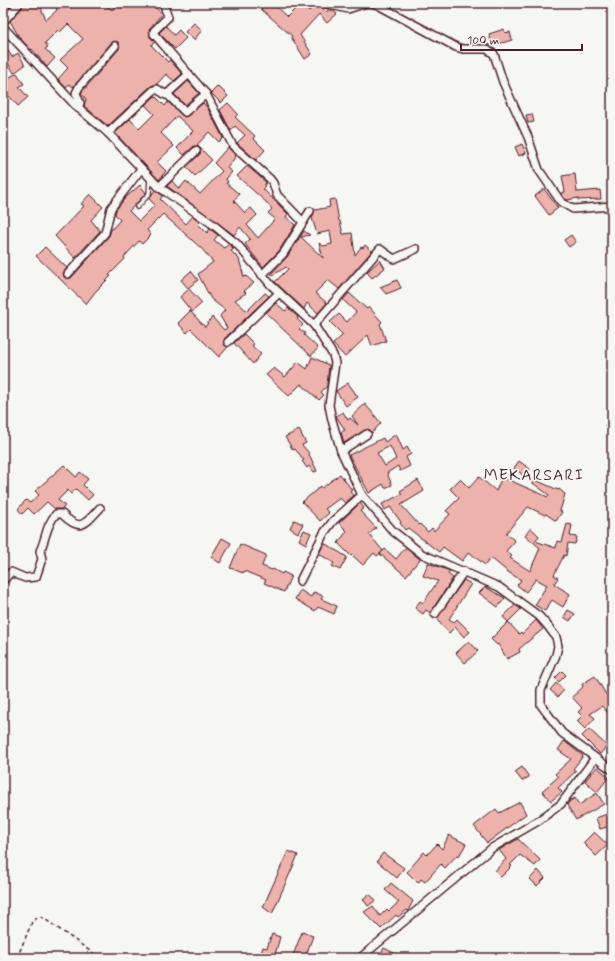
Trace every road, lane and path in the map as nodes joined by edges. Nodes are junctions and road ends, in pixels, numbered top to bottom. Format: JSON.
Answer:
{"nodes":[{"id":1,"x":163,"y":3,"type":"edge"},
{"id":2,"x":322,"y":3,"type":"edge"},
{"id":3,"x":366,"y":3,"type":"edge"},
{"id":4,"x":371,"y":3,"type":"edge"},
{"id":5,"x":18,"y":5,"type":"dead end"},
{"id":6,"x":3,"y":22,"type":"edge"},
{"id":7,"x":3,"y":27,"type":"edge"},
{"id":8,"x":115,"y":46,"type":"dead end"},
{"id":9,"x":189,"y":74,"type":"junction"},
{"id":10,"x":168,"y":94,"type":"junction"},
{"id":11,"x":206,"y":94,"type":"junction"},
{"id":12,"x":78,"y":108,"type":"junction"},
{"id":13,"x":108,"y":133,"type":"junction"},
{"id":14,"x":196,"y":151,"type":"dead end"},
{"id":15,"x":141,"y":168,"type":"junction"},
{"id":16,"x":150,"y":177,"type":"junction"},
{"id":17,"x":159,"y":187,"type":"junction"},
{"id":18,"x":612,"y":206,"type":"edge"},
{"id":19,"x":137,"y":208,"type":"dead end"},
{"id":20,"x":310,"y":211,"type":"dead end"},
{"id":21,"x":303,"y":222,"type":"junction"},
{"id":22,"x":416,"y":249,"type":"dead end"},
{"id":23,"x":68,"y":274,"type":"dead end"},
{"id":24,"x":262,"y":275,"type":"junction"},
{"id":25,"x":279,"y":293,"type":"junction"},
{"id":26,"x":314,"y":325,"type":"junction"},
{"id":27,"x":228,"y":342,"type":"dead end"},
{"id":28,"x":367,"y":434,"type":"dead end"},
{"id":29,"x":341,"y":450,"type":"junction"},
{"id":30,"x":362,"y":495,"type":"junction"},
{"id":31,"x":100,"y":508,"type":"dead end"},
{"id":32,"x":464,"y":571,"type":"junction"},
{"id":33,"x":3,"y":581,"type":"edge"},
{"id":34,"x":300,"y":581,"type":"dead end"},
{"id":35,"x":435,"y":614,"type":"dead end"},
{"id":36,"x":595,"y":758,"type":"junction"},
{"id":37,"x":612,"y":770,"type":"edge"},
{"id":38,"x":17,"y":958,"type":"edge"},
{"id":39,"x":100,"y":958,"type":"edge"},
{"id":40,"x":360,"y":958,"type":"edge"}],
"edges":[{"from":1,"to":9,"type":"street"},
{"from":2,"to":3,"type":"street"},
{"from":4,"to":18,"type":"street"},
{"from":5,"to":6,"type":"street"},
{"from":7,"to":12,"type":"street"},
{"from":8,"to":12,"type":"street"},
{"from":9,"to":10,"type":"street"},
{"from":9,"to":11,"type":"street"},
{"from":10,"to":11,"type":"street"},
{"from":10,"to":13,"type":"street"},
{"from":11,"to":21,"type":"street"},
{"from":12,"to":13,"type":"street"},
{"from":13,"to":15,"type":"street"},
{"from":14,"to":17,"type":"street"},
{"from":15,"to":16,"type":"street"},
{"from":15,"to":23,"type":"street"},
{"from":16,"to":17,"type":"street"},
{"from":16,"to":19,"type":"lane"},
{"from":17,"to":24,"type":"street"},
{"from":20,"to":21,"type":"street"},
{"from":21,"to":24,"type":"street"},
{"from":22,"to":26,"type":"street"},
{"from":24,"to":25,"type":"street"},
{"from":25,"to":26,"type":"street"},
{"from":25,"to":27,"type":"street"},
{"from":26,"to":29,"type":"street"},
{"from":28,"to":29,"type":"street"},
{"from":29,"to":30,"type":"street"},
{"from":30,"to":32,"type":"street"},
{"from":30,"to":34,"type":"street"},
{"from":31,"to":33,"type":"street"},
{"from":32,"to":35,"type":"street"},
{"from":32,"to":36,"type":"street"},
{"from":36,"to":37,"type":"street"},
{"from":36,"to":40,"type":"street"},
{"from":38,"to":39,"type":"path"}]}
